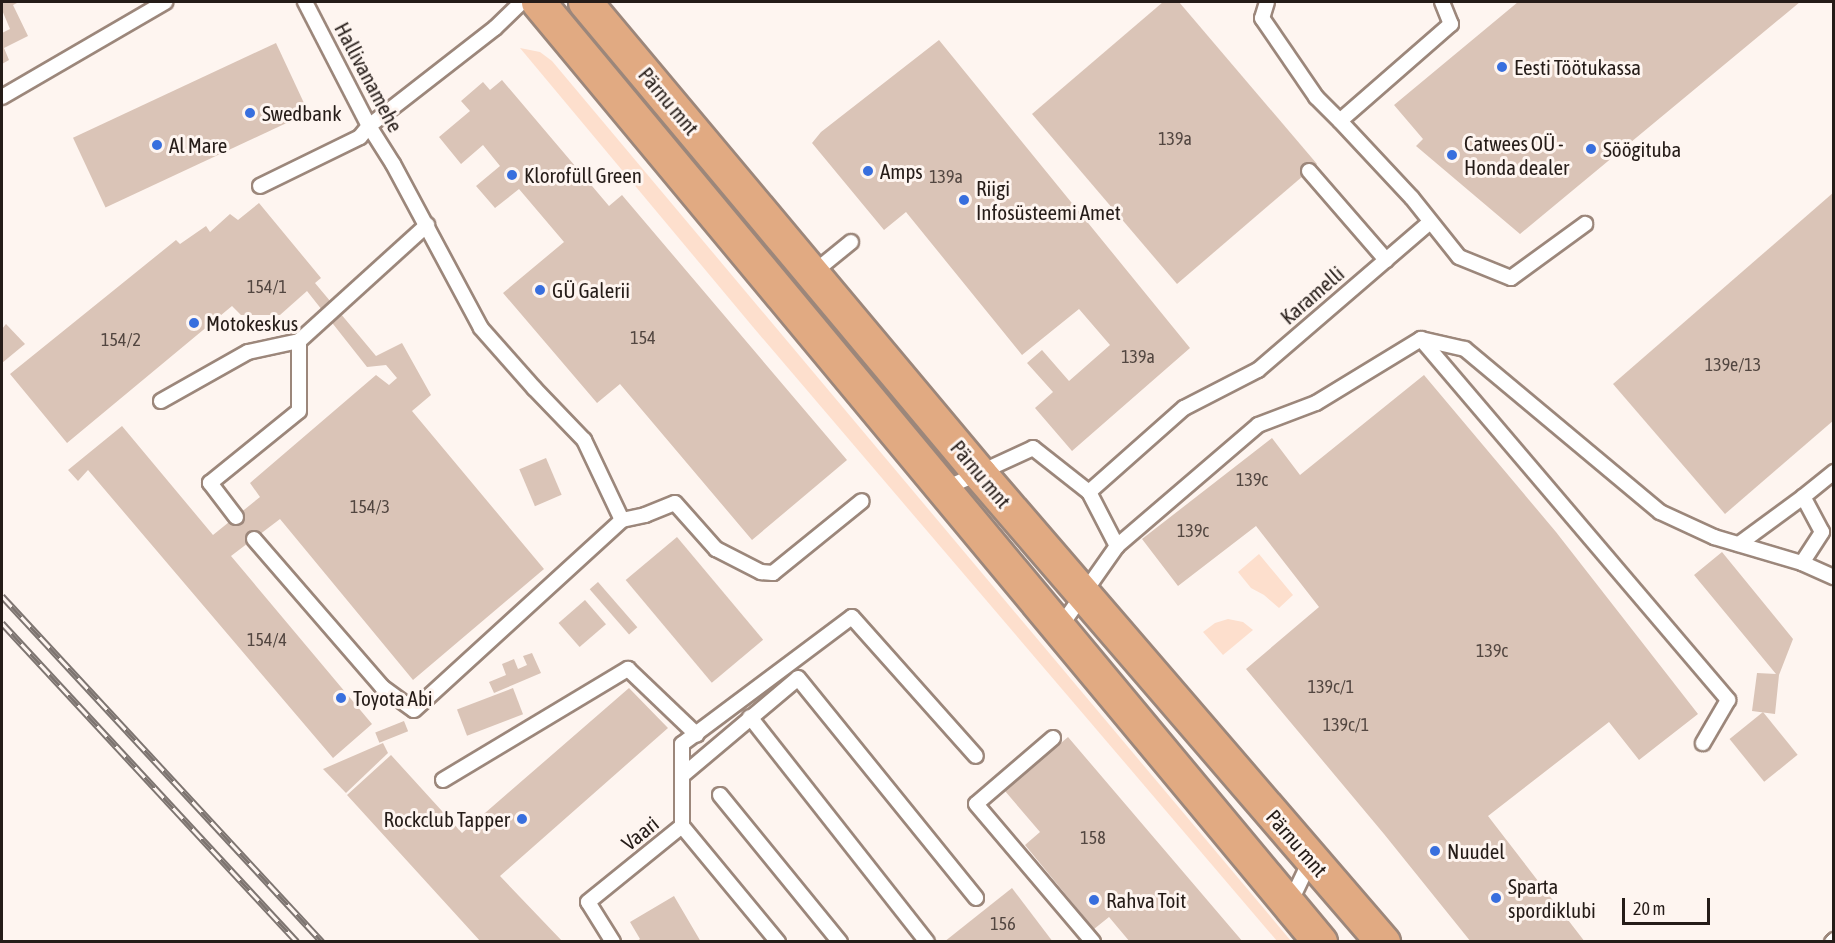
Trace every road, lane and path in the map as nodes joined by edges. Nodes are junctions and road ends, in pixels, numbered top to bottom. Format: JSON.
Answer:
{"nodes":[{"id":1,"x":165,"y":2,"type":"edge"},
{"id":2,"x":305,"y":2,"type":"edge"},
{"id":3,"x":522,"y":2,"type":"edge"},
{"id":4,"x":538,"y":2,"type":"edge"},
{"id":5,"x":585,"y":2,"type":"edge"},
{"id":6,"x":1267,"y":2,"type":"edge"},
{"id":7,"x":1442,"y":2,"type":"edge"},
{"id":8,"x":2,"y":97,"type":"edge"},
{"id":9,"x":1340,"y":121,"type":"junction"},
{"id":10,"x":369,"y":126,"type":"junction"},
{"id":11,"x":1309,"y":171,"type":"dead end"},
{"id":12,"x":260,"y":186,"type":"dead end"},
{"id":13,"x":1430,"y":222,"type":"junction"},
{"id":14,"x":1585,"y":224,"type":"dead end"},
{"id":15,"x":427,"y":225,"type":"junction"},
{"id":16,"x":851,"y":243,"type":"dead end"},
{"id":17,"x":1386,"y":260,"type":"junction"},
{"id":18,"x":813,"y":273,"type":"junction"},
{"id":19,"x":1421,"y":339,"type":"junction"},
{"id":20,"x":299,"y":341,"type":"junction"},
{"id":21,"x":161,"y":400,"type":"dead end"},
{"id":22,"x":1833,"y":472,"type":"edge"},
{"id":23,"x":980,"y":474,"type":"junction"},
{"id":24,"x":944,"y":489,"type":"junction"},
{"id":25,"x":1089,"y":492,"type":"junction"},
{"id":26,"x":1803,"y":497,"type":"junction"},
{"id":27,"x":862,"y":501,"type":"dead end"},
{"id":28,"x":236,"y":517,"type":"dead end"},
{"id":29,"x":622,"y":520,"type":"junction"},
{"id":30,"x":254,"y":539,"type":"dead end"},
{"id":31,"x":1739,"y":544,"type":"junction"},
{"id":32,"x":1117,"y":546,"type":"junction"},
{"id":33,"x":1802,"y":563,"type":"junction"},
{"id":34,"x":1833,"y":577,"type":"edge"},
{"id":35,"x":1084,"y":597,"type":"junction"},
{"id":36,"x":1060,"y":627,"type":"junction"},
{"id":37,"x":750,"y":717,"type":"junction"},
{"id":38,"x":697,"y":735,"type":"junction"},
{"id":39,"x":1053,"y":738,"type":"dead end"},
{"id":40,"x":1703,"y":742,"type":"dead end"},
{"id":41,"x":976,"y":756,"type":"dead end"},
{"id":42,"x":683,"y":775,"type":"junction"},
{"id":43,"x":443,"y":780,"type":"dead end"},
{"id":44,"x":720,"y":795,"type":"dead end"},
{"id":45,"x":682,"y":826,"type":"junction"},
{"id":46,"x":1311,"y":859,"type":"junction"},
{"id":47,"x":976,"y":898,"type":"dead end"},
{"id":48,"x":1289,"y":904,"type":"junction"},
{"id":49,"x":613,"y":942,"type":"edge"},
{"id":50,"x":778,"y":942,"type":"edge"},
{"id":51,"x":840,"y":942,"type":"edge"},
{"id":52,"x":927,"y":942,"type":"edge"},
{"id":53,"x":1093,"y":942,"type":"edge"},
{"id":54,"x":1320,"y":942,"type":"edge"},
{"id":55,"x":1383,"y":942,"type":"edge"}],
"edges":[{"from":1,"to":8,"type":"lane"},
{"from":2,"to":10,"type":"lane","name":"Hallivanamehe"},
{"from":3,"to":10,"type":"lane"},
{"from":4,"to":24,"type":"main road","name":"Pärnu mnt"},
{"from":5,"to":18,"type":"main road","name":"Pärnu mnt"},
{"from":6,"to":9,"type":"lane"},
{"from":7,"to":9,"type":"lane"},
{"from":9,"to":13,"type":"lane"},
{"from":10,"to":12,"type":"lane"},
{"from":10,"to":15,"type":"lane","name":"Hallivanamehe"},
{"from":11,"to":17,"type":"lane"},
{"from":13,"to":14,"type":"lane"},
{"from":13,"to":17,"type":"lane","name":"Karamelli"},
{"from":15,"to":20,"type":"lane"},
{"from":15,"to":29,"type":"lane","name":"Hallivanamehe"},
{"from":16,"to":18,"type":"lane"},
{"from":17,"to":25,"type":"lane","name":"Karamelli"},
{"from":18,"to":23,"type":"main road","name":"Pärnu mnt"},
{"from":19,"to":31,"type":"lane"},
{"from":19,"to":32,"type":"lane"},
{"from":19,"to":40,"type":"lane"},
{"from":20,"to":21,"type":"lane"},
{"from":20,"to":28,"type":"lane"},
{"from":22,"to":26,"type":"lane"},
{"from":23,"to":24,"type":"lane"},
{"from":23,"to":25,"type":"lane"},
{"from":23,"to":35,"type":"main road","name":"Pärnu mnt"},
{"from":24,"to":36,"type":"main road","name":"Pärnu mnt"},
{"from":25,"to":32,"type":"lane"},
{"from":26,"to":31,"type":"lane"},
{"from":26,"to":33,"type":"lane"},
{"from":27,"to":29,"type":"lane"},
{"from":29,"to":30,"type":"lane"},
{"from":31,"to":33,"type":"lane"},
{"from":32,"to":35,"type":"lane"},
{"from":33,"to":34,"type":"lane"},
{"from":35,"to":36,"type":"lane"},
{"from":35,"to":46,"type":"main road","name":"Pärnu mnt"},
{"from":36,"to":48,"type":"main road","name":"Pärnu mnt"},
{"from":37,"to":42,"type":"lane"},
{"from":37,"to":47,"type":"lane"},
{"from":37,"to":52,"type":"lane"},
{"from":38,"to":41,"type":"lane"},
{"from":38,"to":42,"type":"lane","name":"Vaari"},
{"from":38,"to":43,"type":"lane"},
{"from":39,"to":53,"type":"lane"},
{"from":42,"to":45,"type":"lane","name":"Vaari"},
{"from":44,"to":51,"type":"lane"},
{"from":45,"to":49,"type":"lane","name":"Vaari"},
{"from":45,"to":50,"type":"lane"},
{"from":46,"to":48,"type":"lane"},
{"from":46,"to":55,"type":"main road","name":"Pärnu mnt"},
{"from":48,"to":54,"type":"main road","name":"Pärnu mnt"}]}
